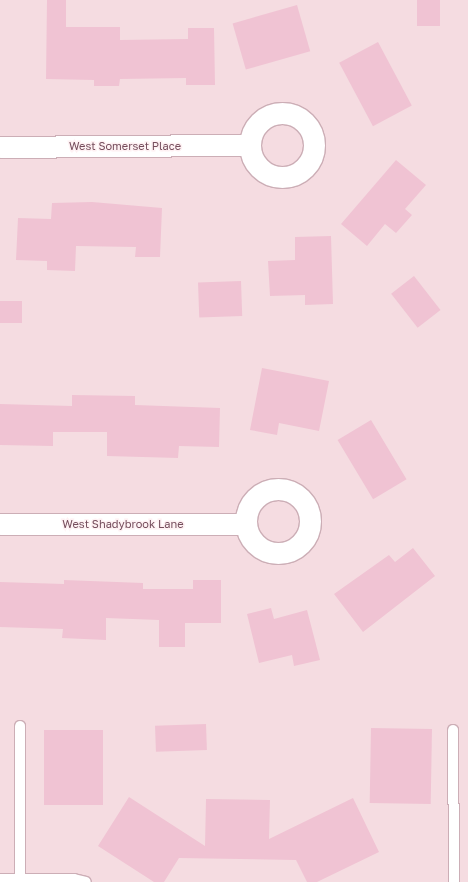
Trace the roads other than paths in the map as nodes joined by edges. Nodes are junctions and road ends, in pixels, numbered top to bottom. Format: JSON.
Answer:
{"nodes":[{"id":1,"x":250,"y":145,"type":"dead end"},
{"id":2,"x":0,"y":146,"type":"edge"},
{"id":3,"x":0,"y":524,"type":"edge"},
{"id":4,"x":246,"y":524,"type":"dead end"},
{"id":5,"x":20,"y":726,"type":"dead end"},
{"id":6,"x":453,"y":730,"type":"dead end"},
{"id":7,"x":0,"y":879,"type":"edge"},
{"id":8,"x":20,"y":879,"type":"junction"},
{"id":9,"x":86,"y":882,"type":"edge"},
{"id":10,"x":454,"y":882,"type":"edge"}],
"edges":[{"from":1,"to":2,"type":"street","name":"West Somerset Place"},
{"from":3,"to":4,"type":"street","name":"West Shadybrook Lane"},
{"from":5,"to":8,"type":"lane"},
{"from":6,"to":10,"type":"lane"},
{"from":7,"to":8,"type":"lane"},
{"from":8,"to":9,"type":"lane"}]}
